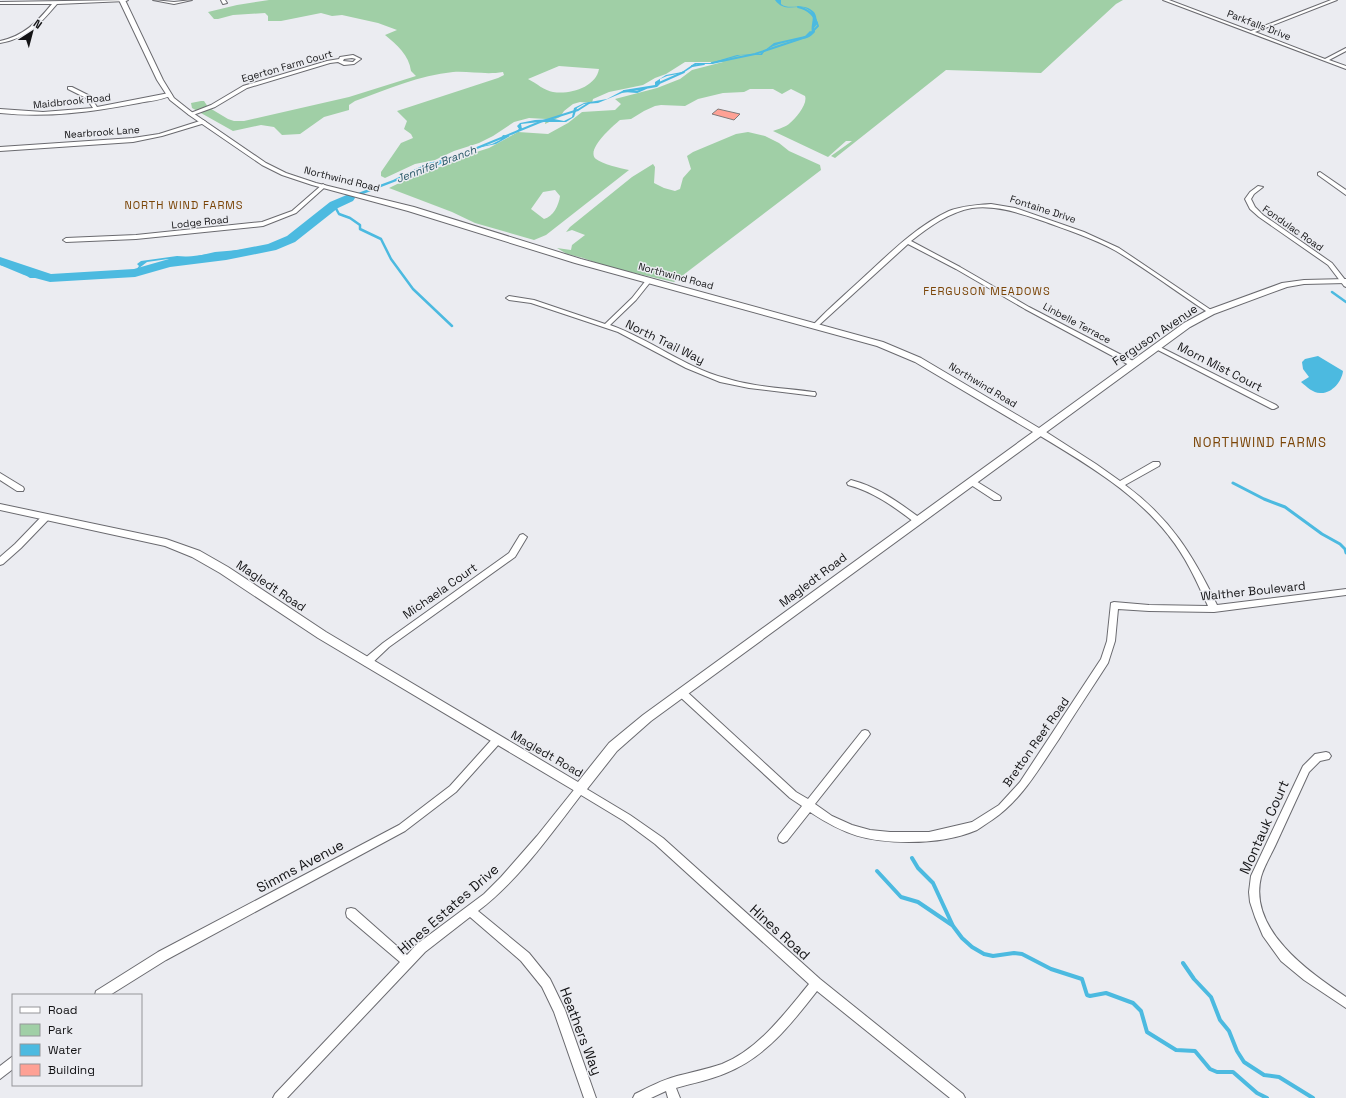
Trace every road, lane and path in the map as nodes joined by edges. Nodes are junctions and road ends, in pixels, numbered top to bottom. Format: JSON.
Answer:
{"nodes":[{"id":1,"x":124,"y":0,"type":"edge"},
{"id":2,"x":155,"y":0,"type":"edge"},
{"id":3,"x":190,"y":0,"type":"edge"},
{"id":4,"x":1165,"y":0,"type":"edge"},
{"id":5,"x":1183,"y":0,"type":"edge"},
{"id":6,"x":1335,"y":0,"type":"edge"},
{"id":7,"x":0,"y":3,"type":"edge"},
{"id":8,"x":55,"y":3,"type":"junction"},
{"id":9,"x":1174,"y":4,"type":"junction"},
{"id":10,"x":1251,"y":32,"type":"junction"},
{"id":11,"x":0,"y":42,"type":"edge"},
{"id":12,"x":1346,"y":49,"type":"edge"},
{"id":13,"x":340,"y":60,"type":"dead end"},
{"id":14,"x":1326,"y":60,"type":"junction"},
{"id":15,"x":1346,"y":68,"type":"edge"},
{"id":16,"x":70,"y":88,"type":"dead end"},
{"id":17,"x":169,"y":95,"type":"junction"},
{"id":18,"x":96,"y":110,"type":"junction"},
{"id":19,"x":0,"y":111,"type":"edge"},
{"id":20,"x":189,"y":113,"type":"junction"},
{"id":21,"x":203,"y":122,"type":"junction"},
{"id":22,"x":0,"y":150,"type":"edge"},
{"id":23,"x":1320,"y":174,"type":"dead end"},
{"id":24,"x":323,"y":186,"type":"junction"},
{"id":25,"x":1260,"y":188,"type":"dead end"},
{"id":26,"x":1346,"y":193,"type":"edge"},
{"id":27,"x":66,"y":240,"type":"dead end"},
{"id":28,"x":907,"y":241,"type":"junction"},
{"id":29,"x":649,"y":280,"type":"junction"},
{"id":30,"x":1345,"y":283,"type":"edge"},
{"id":31,"x":509,"y":298,"type":"dead end"},
{"id":32,"x":1211,"y":312,"type":"junction"},
{"id":33,"x":816,"y":325,"type":"junction"},
{"id":34,"x":606,"y":326,"type":"junction"},
{"id":35,"x":1156,"y":347,"type":"junction"},
{"id":36,"x":1133,"y":364,"type":"junction"},
{"id":37,"x":813,"y":394,"type":"dead end"},
{"id":38,"x":1274,"y":407,"type":"dead end"},
{"id":39,"x":1040,"y":432,"type":"junction"},
{"id":40,"x":1156,"y":464,"type":"dead end"},
{"id":41,"x":0,"y":476,"type":"edge"},
{"id":42,"x":971,"y":480,"type":"junction"},
{"id":43,"x":851,"y":484,"type":"dead end"},
{"id":44,"x":1120,"y":484,"type":"junction"},
{"id":45,"x":20,"y":489,"type":"dead end"},
{"id":46,"x":997,"y":498,"type":"dead end"},
{"id":47,"x":0,"y":507,"type":"edge"},
{"id":48,"x":46,"y":517,"type":"junction"},
{"id":49,"x":917,"y":520,"type":"junction"},
{"id":50,"x":522,"y":537,"type":"dead end"},
{"id":51,"x":0,"y":562,"type":"edge"},
{"id":52,"x":1346,"y":592,"type":"edge"},
{"id":53,"x":1114,"y":605,"type":"joint"},
{"id":54,"x":1214,"y":609,"type":"junction"},
{"id":55,"x":367,"y":662,"type":"junction"},
{"id":56,"x":682,"y":693,"type":"junction"},
{"id":57,"x":865,"y":734,"type":"dead end"},
{"id":58,"x":497,"y":740,"type":"junction"},
{"id":59,"x":1326,"y":756,"type":"dead end"},
{"id":60,"x":580,"y":789,"type":"junction"},
{"id":61,"x":808,"y":806,"type":"junction"},
{"id":62,"x":783,"y":838,"type":"dead end"},
{"id":63,"x":470,"y":911,"type":"junction"},
{"id":64,"x":351,"y":913,"type":"dead end"},
{"id":65,"x":408,"y":962,"type":"junction"},
{"id":66,"x":816,"y":983,"type":"junction"},
{"id":67,"x":102,"y":994,"type":"edge"},
{"id":68,"x":1346,"y":1003,"type":"edge"},
{"id":69,"x":12,"y":1063,"type":"edge"},
{"id":70,"x":0,"y":1073,"type":"edge"},
{"id":71,"x":669,"y":1085,"type":"junction"},
{"id":72,"x":279,"y":1098,"type":"edge"},
{"id":73,"x":590,"y":1098,"type":"edge"},
{"id":74,"x":639,"y":1098,"type":"edge"},
{"id":75,"x":674,"y":1098,"type":"edge"},
{"id":76,"x":959,"y":1098,"type":"edge"}],
"edges":[{"from":1,"to":8,"type":"street"},
{"from":1,"to":17,"type":"street","name":"Northwind Road"},
{"from":2,"to":3,"type":"street"},
{"from":4,"to":9,"type":"street","name":"Parkfalls Drive"},
{"from":5,"to":9,"type":"street"},
{"from":6,"to":10,"type":"street"},
{"from":7,"to":8,"type":"street"},
{"from":8,"to":11,"type":"street"},
{"from":9,"to":10,"type":"street","name":"Parkfalls Drive"},
{"from":10,"to":14,"type":"street","name":"Parkfalls Drive"},
{"from":12,"to":14,"type":"street"},
{"from":13,"to":20,"type":"street","name":"Egerton Farm Court"},
{"from":14,"to":15,"type":"street","name":"Parkfalls Drive"},
{"from":16,"to":18,"type":"street"},
{"from":17,"to":18,"type":"street","name":"Maidbrook Road"},
{"from":17,"to":20,"type":"street","name":"Northwind Road"},
{"from":18,"to":19,"type":"street","name":"Maidbrook Road"},
{"from":20,"to":21,"type":"street","name":"Northwind Road"},
{"from":21,"to":22,"type":"street","name":"Nearbrook Lane"},
{"from":21,"to":24,"type":"street","name":"Northwind Road"},
{"from":23,"to":26,"type":"street"},
{"from":24,"to":27,"type":"street","name":"Lodge Road"},
{"from":24,"to":29,"type":"street","name":"Northwind Road"},
{"from":25,"to":30,"type":"street","name":"Fondulac Road"},
{"from":28,"to":32,"type":"street","name":"Fontaine Drive"},
{"from":28,"to":33,"type":"street","name":"Fontaine Drive"},
{"from":28,"to":36,"type":"street","name":"Linbelle Terrace"},
{"from":29,"to":33,"type":"street","name":"Northwind Road"},
{"from":29,"to":34,"type":"street"},
{"from":30,"to":32,"type":"street","name":"Ferguson Avenue"},
{"from":31,"to":34,"type":"street","name":"North Trail Way"},
{"from":32,"to":35,"type":"street","name":"Ferguson Avenue"},
{"from":33,"to":39,"type":"street","name":"Northwind Road"},
{"from":34,"to":37,"type":"street","name":"North Trail Way"},
{"from":35,"to":36,"type":"street","name":"Ferguson Avenue"},
{"from":35,"to":38,"type":"street","name":"Morn Mist Court"},
{"from":36,"to":39,"type":"street","name":"Ferguson Avenue"},
{"from":39,"to":42,"type":"street","name":"Magledt Road"},
{"from":39,"to":44,"type":"street","name":"Northwind Road"},
{"from":40,"to":44,"type":"street"},
{"from":41,"to":45,"type":"street"},
{"from":42,"to":46,"type":"street"},
{"from":42,"to":49,"type":"street","name":"Magledt Road"},
{"from":43,"to":49,"type":"street"},
{"from":44,"to":54,"type":"street","name":"Northwind Road"},
{"from":47,"to":48,"type":"street","name":"Magledt Road"},
{"from":48,"to":51,"type":"street"},
{"from":48,"to":55,"type":"street","name":"Magledt Road"},
{"from":49,"to":56,"type":"street","name":"Magledt Road"},
{"from":50,"to":55,"type":"street","name":"Michaela Court"},
{"from":52,"to":54,"type":"street","name":"Walther Boulevard"},
{"from":53,"to":54,"type":"street","name":"Walther Boulevard"},
{"from":53,"to":61,"type":"street","name":"Bretton Reef Road"},
{"from":55,"to":58,"type":"street","name":"Magledt Road"},
{"from":56,"to":60,"type":"street","name":"Magledt Road"},
{"from":56,"to":61,"type":"street","name":"Bretton Reef Road"},
{"from":57,"to":61,"type":"street"},
{"from":58,"to":60,"type":"street","name":"Magledt Road"},
{"from":58,"to":67,"type":"street","name":"Simms Avenue"},
{"from":59,"to":68,"type":"street","name":"Montauk Court"},
{"from":60,"to":63,"type":"street","name":"Hines Estates Drive"},
{"from":60,"to":66,"type":"street","name":"Hines Road"},
{"from":61,"to":62,"type":"street"},
{"from":63,"to":65,"type":"street","name":"Hines Estates Drive"},
{"from":63,"to":73,"type":"street","name":"Heathers Way"},
{"from":64,"to":65,"type":"street"},
{"from":65,"to":72,"type":"street","name":"Hines Estates Drive"},
{"from":66,"to":71,"type":"street"},
{"from":66,"to":76,"type":"street","name":"Hines Road"},
{"from":69,"to":70,"type":"street"},
{"from":71,"to":74,"type":"street"},
{"from":71,"to":75,"type":"street"}]}
